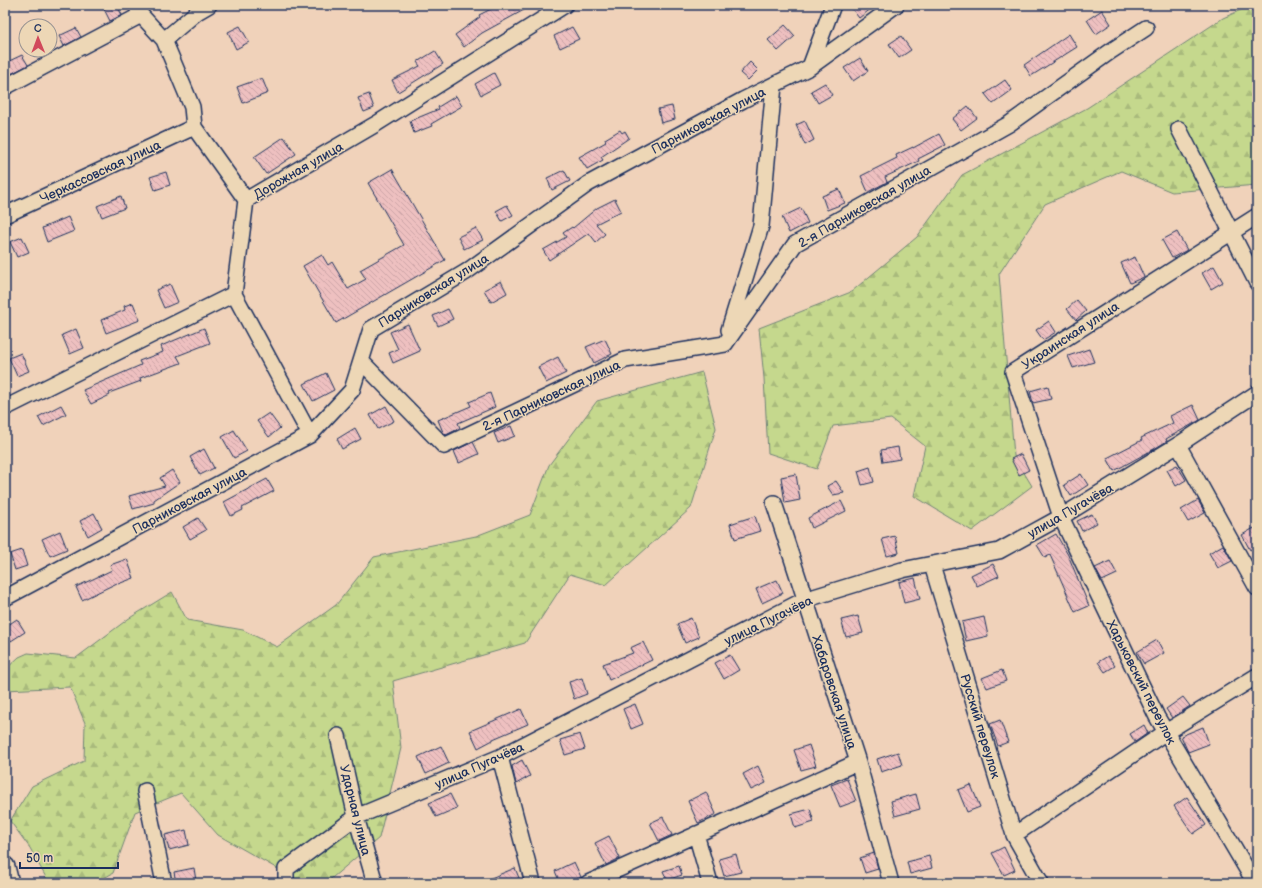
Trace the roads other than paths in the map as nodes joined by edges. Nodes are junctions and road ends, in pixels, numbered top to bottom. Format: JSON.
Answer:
{"nodes":[{"id":1,"x":209,"y":5,"type":"edge"},
{"id":2,"x":565,"y":5,"type":"edge"},
{"id":3,"x":833,"y":5,"type":"edge"},
{"id":4,"x":896,"y":5,"type":"edge"},
{"id":5,"x":139,"y":10,"type":"edge"},
{"id":6,"x":1146,"y":28,"type":"dead end"},
{"id":7,"x":164,"y":40,"type":"junction"},
{"id":8,"x":810,"y":67,"type":"junction"},
{"id":9,"x":774,"y":85,"type":"junction"},
{"id":10,"x":5,"y":87,"type":"edge"},
{"id":11,"x":194,"y":126,"type":"junction"},
{"id":12,"x":1179,"y":129,"type":"dead end"},
{"id":13,"x":246,"y":200,"type":"junction"},
{"id":14,"x":5,"y":214,"type":"edge"},
{"id":15,"x":1257,"y":216,"type":"edge"},
{"id":16,"x":1231,"y":232,"type":"junction"},
{"id":17,"x":1257,"y":283,"type":"edge"},
{"id":18,"x":234,"y":294,"type":"junction"},
{"id":19,"x":725,"y":344,"type":"junction"},
{"id":20,"x":361,"y":361,"type":"junction"},
{"id":21,"x":1257,"y":393,"type":"edge"},
{"id":22,"x":5,"y":408,"type":"edge"},
{"id":23,"x":310,"y":435,"type":"junction"},
{"id":24,"x":1178,"y":445,"type":"junction"},
{"id":25,"x":774,"y":503,"type":"dead end"},
{"id":26,"x":1061,"y":518,"type":"junction"},
{"id":27,"x":932,"y":565,"type":"junction"},
{"id":28,"x":1257,"y":588,"type":"edge"},
{"id":29,"x":5,"y":598,"type":"edge"},
{"id":30,"x":804,"y":600,"type":"junction"},
{"id":31,"x":1257,"y":676,"type":"edge"},
{"id":32,"x":1166,"y":732,"type":"junction"},
{"id":33,"x":338,"y":736,"type":"dead end"},
{"id":34,"x":500,"y":757,"type":"junction"},
{"id":35,"x":858,"y":762,"type":"junction"},
{"id":36,"x":145,"y":791,"type":"dead end"},
{"id":37,"x":356,"y":818,"type":"junction"},
{"id":38,"x":696,"y":834,"type":"junction"},
{"id":39,"x":1014,"y":835,"type":"junction"},
{"id":40,"x":5,"y":867,"type":"edge"},
{"id":41,"x":286,"y":876,"type":"edge"},
{"id":42,"x":1252,"y":880,"type":"edge"},
{"id":43,"x":9,"y":883,"type":"edge"},
{"id":44,"x":164,"y":883,"type":"edge"},
{"id":45,"x":375,"y":883,"type":"edge"},
{"id":46,"x":533,"y":883,"type":"edge"},
{"id":47,"x":588,"y":883,"type":"edge"},
{"id":48,"x":710,"y":883,"type":"edge"},
{"id":49,"x":891,"y":883,"type":"edge"},
{"id":50,"x":1041,"y":883,"type":"edge"}],
"edges":[{"from":1,"to":7,"type":"street"},
{"from":2,"to":13,"type":"street","name":"Дорожная улица"},
{"from":3,"to":8,"type":"street"},
{"from":4,"to":8,"type":"street","name":"Парниковская улица"},
{"from":5,"to":7,"type":"street"},
{"from":5,"to":10,"type":"street"},
{"from":6,"to":19,"type":"street","name":"2-я Парниковская улица"},
{"from":7,"to":11,"type":"street"},
{"from":8,"to":9,"type":"street","name":"Парниковская улица"},
{"from":9,"to":19,"type":"street"},
{"from":9,"to":20,"type":"street","name":"Парниковская улица"},
{"from":11,"to":13,"type":"street"},
{"from":11,"to":14,"type":"street","name":"Черкассовская улица"},
{"from":12,"to":16,"type":"street"},
{"from":13,"to":18,"type":"street","name":"Дорожная улица"},
{"from":15,"to":16,"type":"street","name":"Украинская улица"},
{"from":16,"to":17,"type":"street"},
{"from":16,"to":26,"type":"street","name":"Украинская улица"},
{"from":18,"to":22,"type":"street"},
{"from":18,"to":23,"type":"street"},
{"from":19,"to":20,"type":"street","name":"2-я Парниковская улица"},
{"from":20,"to":23,"type":"street","name":"Парниковская улица"},
{"from":21,"to":24,"type":"street","name":"улица Пугачёва"},
{"from":23,"to":29,"type":"street","name":"Парниковская улица"},
{"from":24,"to":26,"type":"street","name":"улица Пугачёва"},
{"from":24,"to":28,"type":"street"},
{"from":25,"to":30,"type":"street","name":"Хабаровская улица"},
{"from":26,"to":27,"type":"street","name":"улица Пугачёва"},
{"from":26,"to":32,"type":"street","name":"Харьковский переулок"},
{"from":27,"to":30,"type":"street","name":"улица Пугачёва"},
{"from":27,"to":39,"type":"street","name":"Русский переулок"},
{"from":30,"to":34,"type":"street","name":"улица Пугачёва"},
{"from":30,"to":35,"type":"street","name":"Хабаровская улица"},
{"from":31,"to":32,"type":"street"},
{"from":32,"to":39,"type":"street"},
{"from":32,"to":42,"type":"street","name":"Харьковский переулок"},
{"from":33,"to":37,"type":"street","name":"Ударная улица"},
{"from":34,"to":37,"type":"street","name":"улица Пугачёва"},
{"from":34,"to":46,"type":"street"},
{"from":35,"to":38,"type":"street"},
{"from":35,"to":49,"type":"street","name":"Хабаровская улица"},
{"from":36,"to":44,"type":"street"},
{"from":37,"to":41,"type":"street","name":"улица Пугачёва"},
{"from":37,"to":45,"type":"street","name":"Ударная улица"},
{"from":38,"to":47,"type":"street"},
{"from":38,"to":48,"type":"street"},
{"from":39,"to":50,"type":"street","name":"Русский переулок"},
{"from":40,"to":43,"type":"street"}]}
